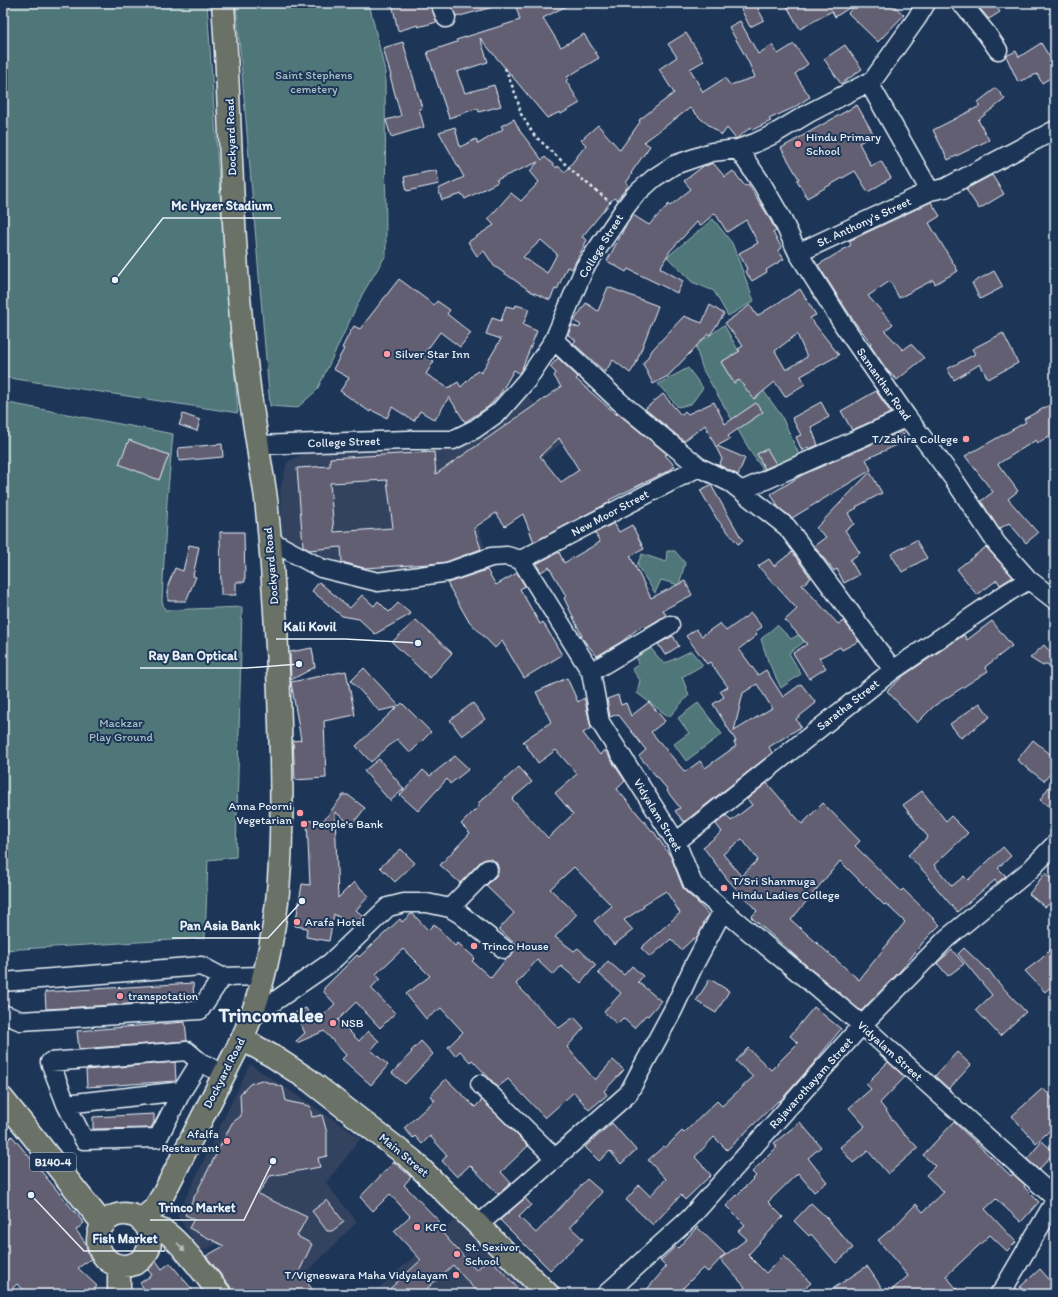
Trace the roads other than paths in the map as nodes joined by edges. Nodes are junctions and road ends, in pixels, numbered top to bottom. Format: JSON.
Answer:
{"nodes":[{"id":1,"x":223,"y":3,"type":"edge"},
{"id":2,"x":926,"y":3,"type":"edge"},
{"id":3,"x":960,"y":3,"type":"edge"},
{"id":4,"x":998,"y":50,"type":"dead end"},
{"id":5,"x":869,"y":82,"type":"junction"},
{"id":6,"x":1055,"y":130,"type":"edge"},
{"id":7,"x":738,"y":149,"type":"junction"},
{"id":8,"x":930,"y":191,"type":"junction"},
{"id":9,"x":798,"y":253,"type":"junction"},
{"id":10,"x":554,"y":340,"type":"junction"},
{"id":11,"x":907,"y":417,"type":"junction"},
{"id":12,"x":257,"y":445,"type":"junction"},
{"id":13,"x":698,"y":467,"type":"junction"},
{"id":14,"x":741,"y":491,"type":"junction"},
{"id":15,"x":269,"y":540,"type":"junction"},
{"id":16,"x":521,"y":560,"type":"junction"},
{"id":17,"x":1029,"y":580,"type":"junction"},
{"id":18,"x":1055,"y":600,"type":"edge"},
{"id":19,"x":670,"y":625,"type":"dead end"},
{"id":20,"x":893,"y":670,"type":"junction"},
{"id":21,"x":591,"y":672,"type":"junction"},
{"id":22,"x":676,"y":842,"type":"junction"},
{"id":23,"x":1055,"y":844,"type":"edge"},
{"id":24,"x":488,"y":869,"type":"dead end"},
{"id":25,"x":450,"y":908,"type":"junction"},
{"id":26,"x":723,"y":910,"type":"junction"},
{"id":27,"x":504,"y":949,"type":"dead end"},
{"id":28,"x":264,"y":976,"type":"junction"},
{"id":29,"x":222,"y":977,"type":"junction"},
{"id":30,"x":3,"y":982,"type":"edge"},
{"id":31,"x":3,"y":1014,"type":"edge"},
{"id":32,"x":252,"y":1017,"type":"junction"},
{"id":33,"x":862,"y":1025,"type":"junction"},
{"id":34,"x":242,"y":1039,"type":"junction"},
{"id":35,"x":200,"y":1062,"type":"junction"},
{"id":36,"x":223,"y":1074,"type":"junction"},
{"id":37,"x":480,"y":1084,"type":"dead end"},
{"id":38,"x":182,"y":1091,"type":"junction"},
{"id":39,"x":3,"y":1099,"type":"edge"},
{"id":40,"x":66,"y":1104,"type":"junction"},
{"id":41,"x":555,"y":1158,"type":"junction"},
{"id":42,"x":1055,"y":1200,"type":"edge"},
{"id":43,"x":103,"y":1224,"type":"junction"},
{"id":44,"x":145,"y":1224,"type":"junction"},
{"id":45,"x":478,"y":1225,"type":"junction"},
{"id":46,"x":120,"y":1266,"type":"junction"},
{"id":47,"x":119,"y":1294,"type":"edge"},
{"id":48,"x":220,"y":1294,"type":"edge"},
{"id":49,"x":548,"y":1294,"type":"edge"},
{"id":50,"x":606,"y":1294,"type":"edge"},
{"id":51,"x":1000,"y":1294,"type":"edge"}],
"edges":[{"from":1,"to":12,"type":"main road","name":"Dockyard Road"},
{"from":2,"to":5,"type":"street","name":"College Street"},
{"from":3,"to":4,"type":"street"},
{"from":5,"to":7,"type":"street","name":"College Street"},
{"from":5,"to":8,"type":"street"},
{"from":6,"to":8,"type":"street","name":"St. Anthony's Street"},
{"from":7,"to":9,"type":"street","name":"Samanthar Road"},
{"from":7,"to":10,"type":"street","name":"College Street"},
{"from":8,"to":9,"type":"street","name":"St. Anthony's Street"},
{"from":9,"to":11,"type":"street","name":"Samanthar Road"},
{"from":10,"to":12,"type":"street","name":"College Street"},
{"from":10,"to":13,"type":"street"},
{"from":11,"to":14,"type":"street"},
{"from":11,"to":17,"type":"street","name":"Samanthar Road"},
{"from":12,"to":15,"type":"main road","name":"Dockyard Road"},
{"from":13,"to":14,"type":"street"},
{"from":13,"to":16,"type":"street","name":"New Moor Street"},
{"from":14,"to":20,"type":"street"},
{"from":15,"to":16,"type":"street"},
{"from":15,"to":28,"type":"main road","name":"Dockyard Road"},
{"from":16,"to":21,"type":"street","name":"Vidyalam Street"},
{"from":17,"to":18,"type":"street","name":"Samanthar Road"},
{"from":17,"to":20,"type":"street","name":"Saratha Street"},
{"from":19,"to":21,"type":"street"},
{"from":20,"to":22,"type":"street","name":"Saratha Street"},
{"from":21,"to":22,"type":"street","name":"Vidyalam Street"},
{"from":22,"to":26,"type":"street","name":"Vidyalam Street"},
{"from":23,"to":33,"type":"street","name":"Rajavarothayam Street"},
{"from":24,"to":25,"type":"street"},
{"from":25,"to":27,"type":"street"},
{"from":25,"to":32,"type":"street"},
{"from":26,"to":33,"type":"street","name":"Vidyalam Street"},
{"from":26,"to":41,"type":"street"},
{"from":28,"to":29,"type":"street"},
{"from":28,"to":32,"type":"main road","name":"Dockyard Road"},
{"from":29,"to":30,"type":"street"},
{"from":29,"to":31,"type":"street"},
{"from":32,"to":34,"type":"main road","name":"Dockyard Road"},
{"from":33,"to":42,"type":"street","name":"Vidyalam Street"},
{"from":33,"to":50,"type":"street","name":"Rajavarothayam Street"},
{"from":34,"to":36,"type":"main road","name":"Dockyard Road"},
{"from":34,"to":45,"type":"main road","name":"Main Street"},
{"from":35,"to":36,"type":"street"},
{"from":35,"to":38,"type":"street"},
{"from":35,"to":40,"type":"street"},
{"from":36,"to":44,"type":"main road","name":"Dockyard Road"},
{"from":37,"to":41,"type":"street"},
{"from":38,"to":40,"type":"street"},
{"from":38,"to":40,"type":"street"},
{"from":39,"to":43,"type":"main road","number":"B140-4"},
{"from":41,"to":45,"type":"street"},
{"from":42,"to":51,"type":"street"},
{"from":43,"to":44,"type":"main road"},
{"from":43,"to":46,"type":"main road"},
{"from":44,"to":46,"type":"main road"},
{"from":44,"to":48,"type":"main road","one_way":true},
{"from":45,"to":49,"type":"main road","name":"Main Street"},
{"from":46,"to":47,"type":"main road"}]}
